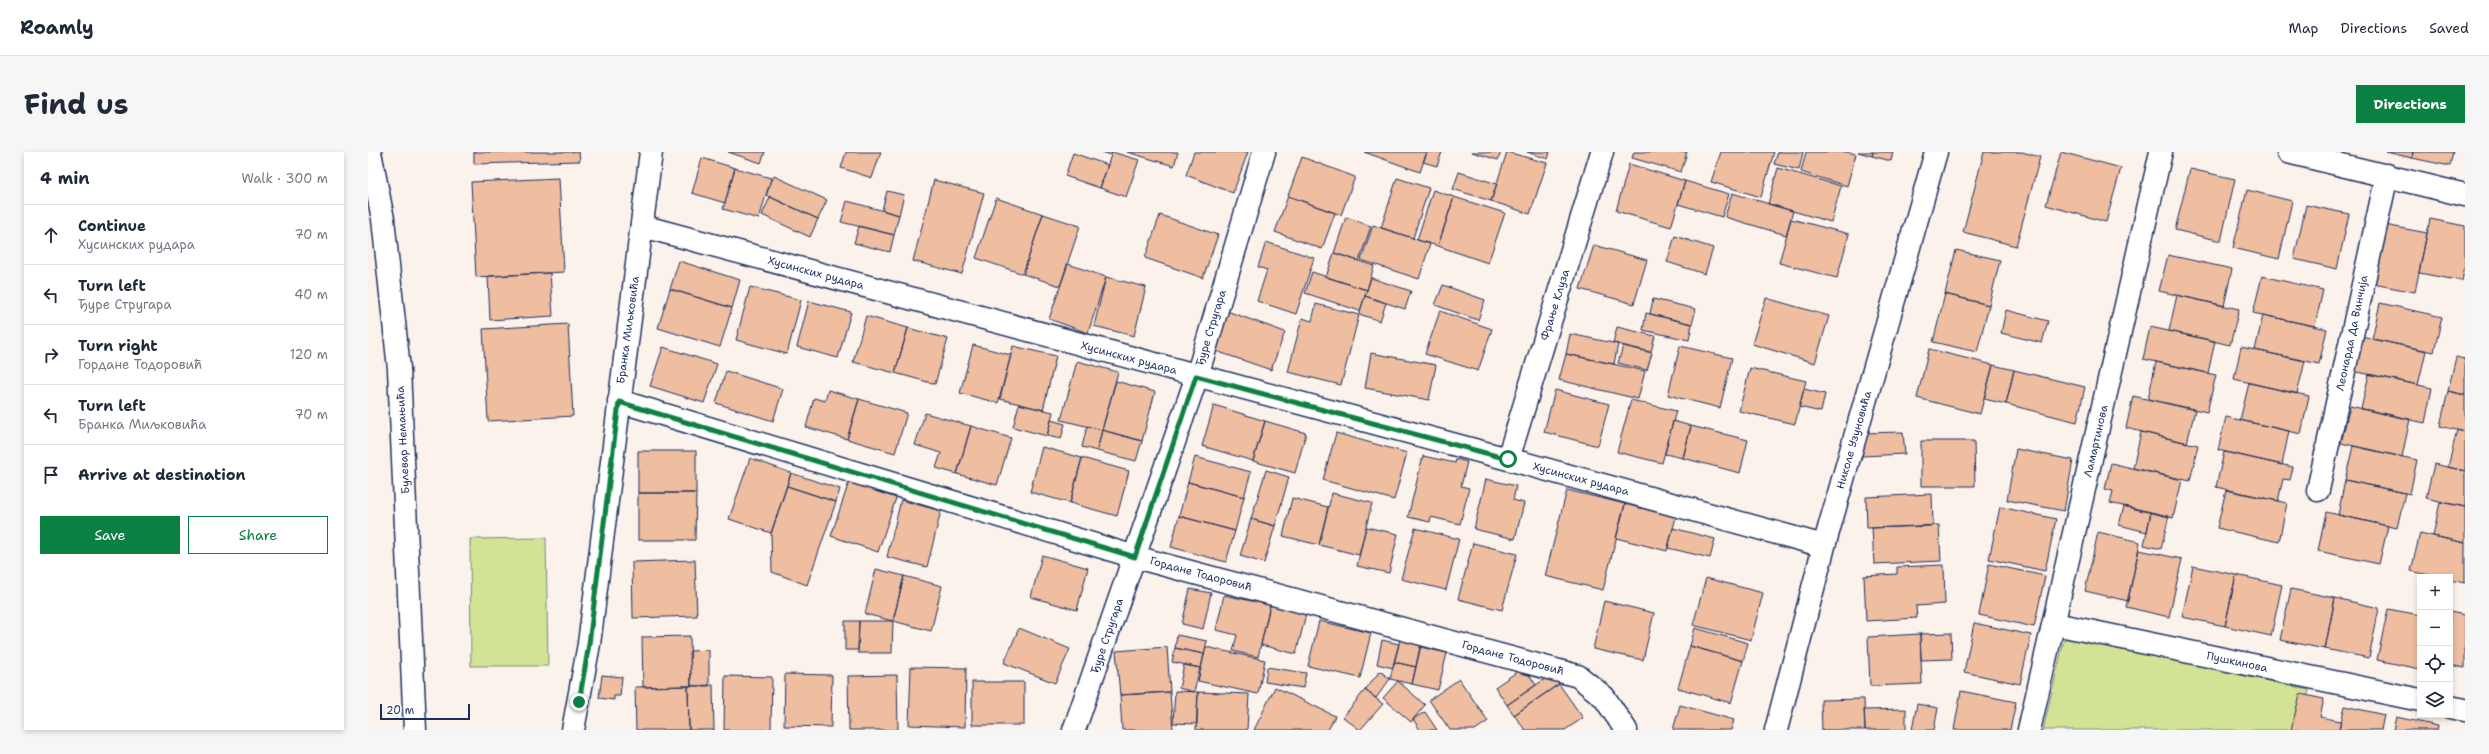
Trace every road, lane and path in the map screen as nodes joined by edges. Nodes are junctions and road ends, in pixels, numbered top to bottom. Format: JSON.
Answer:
{"nodes":[{"id":1,"x":370,"y":152,"type":"edge"},
{"id":2,"x":651,"y":152,"type":"edge"},
{"id":3,"x":1264,"y":152,"type":"edge"},
{"id":4,"x":1602,"y":152,"type":"edge"},
{"id":5,"x":1936,"y":152,"type":"edge"},
{"id":6,"x":2161,"y":152,"type":"edge"},
{"id":7,"x":2288,"y":152,"type":"edge"},
{"id":8,"x":2387,"y":175,"type":"junction"},
{"id":9,"x":2465,"y":195,"type":"edge"},
{"id":10,"x":642,"y":226,"type":"junction"},
{"id":11,"x":1196,"y":376,"type":"junction"},
{"id":12,"x":619,"y":402,"type":"junction"},
{"id":13,"x":1508,"y":459,"type":"junction"},
{"id":14,"x":2318,"y":490,"type":"dead end"},
{"id":15,"x":1824,"y":546,"type":"junction"},
{"id":16,"x":1135,"y":557,"type":"junction"},
{"id":17,"x":2055,"y":624,"type":"junction"},
{"id":18,"x":2417,"y":699,"type":"edge"},
{"id":19,"x":2453,"y":708,"type":"edge"},
{"id":20,"x":2465,"y":710,"type":"edge"},
{"id":21,"x":571,"y":727,"type":"edge"},
{"id":22,"x":415,"y":730,"type":"edge"},
{"id":23,"x":1074,"y":730,"type":"edge"},
{"id":24,"x":1626,"y":730,"type":"edge"},
{"id":25,"x":1776,"y":730,"type":"edge"},
{"id":26,"x":2029,"y":730,"type":"edge"}],
"edges":[{"from":1,"to":22,"type":"street","name":"Булевар Немањића"},
{"from":2,"to":10,"type":"street","name":"Бранка Миљковића"},
{"from":3,"to":11,"type":"street","name":"Ђуре Стругара"},
{"from":4,"to":13,"type":"street","name":"Фрање Клуза"},
{"from":5,"to":15,"type":"street","name":"Николе Узуновића"},
{"from":6,"to":17,"type":"street","name":"Ламартинова"},
{"from":7,"to":8,"type":"street"},
{"from":8,"to":9,"type":"street"},
{"from":8,"to":14,"type":"street","name":"Леонарда Да Винчија"},
{"from":10,"to":11,"type":"street","name":"Хусинских рудара"},
{"from":10,"to":12,"type":"street","name":"Бранка Миљковића"},
{"from":11,"to":13,"type":"street","name":"Хусинских рудара"},
{"from":11,"to":16,"type":"street","name":"Ђуре Стругара"},
{"from":12,"to":16,"type":"street","name":"Гордане Тодоровић"},
{"from":12,"to":21,"type":"street","name":"Бранка Миљковића"},
{"from":13,"to":15,"type":"street","name":"Хусинских рудара"},
{"from":15,"to":25,"type":"street","name":"Николе Узуновића"},
{"from":16,"to":23,"type":"street","name":"Ђуре Стругара"},
{"from":16,"to":24,"type":"street","name":"Гордане Тодоровић"},
{"from":17,"to":18,"type":"street","name":"Пушкинова"},
{"from":17,"to":26,"type":"street","name":"Ламартинова"},
{"from":19,"to":20,"type":"street"}]}
